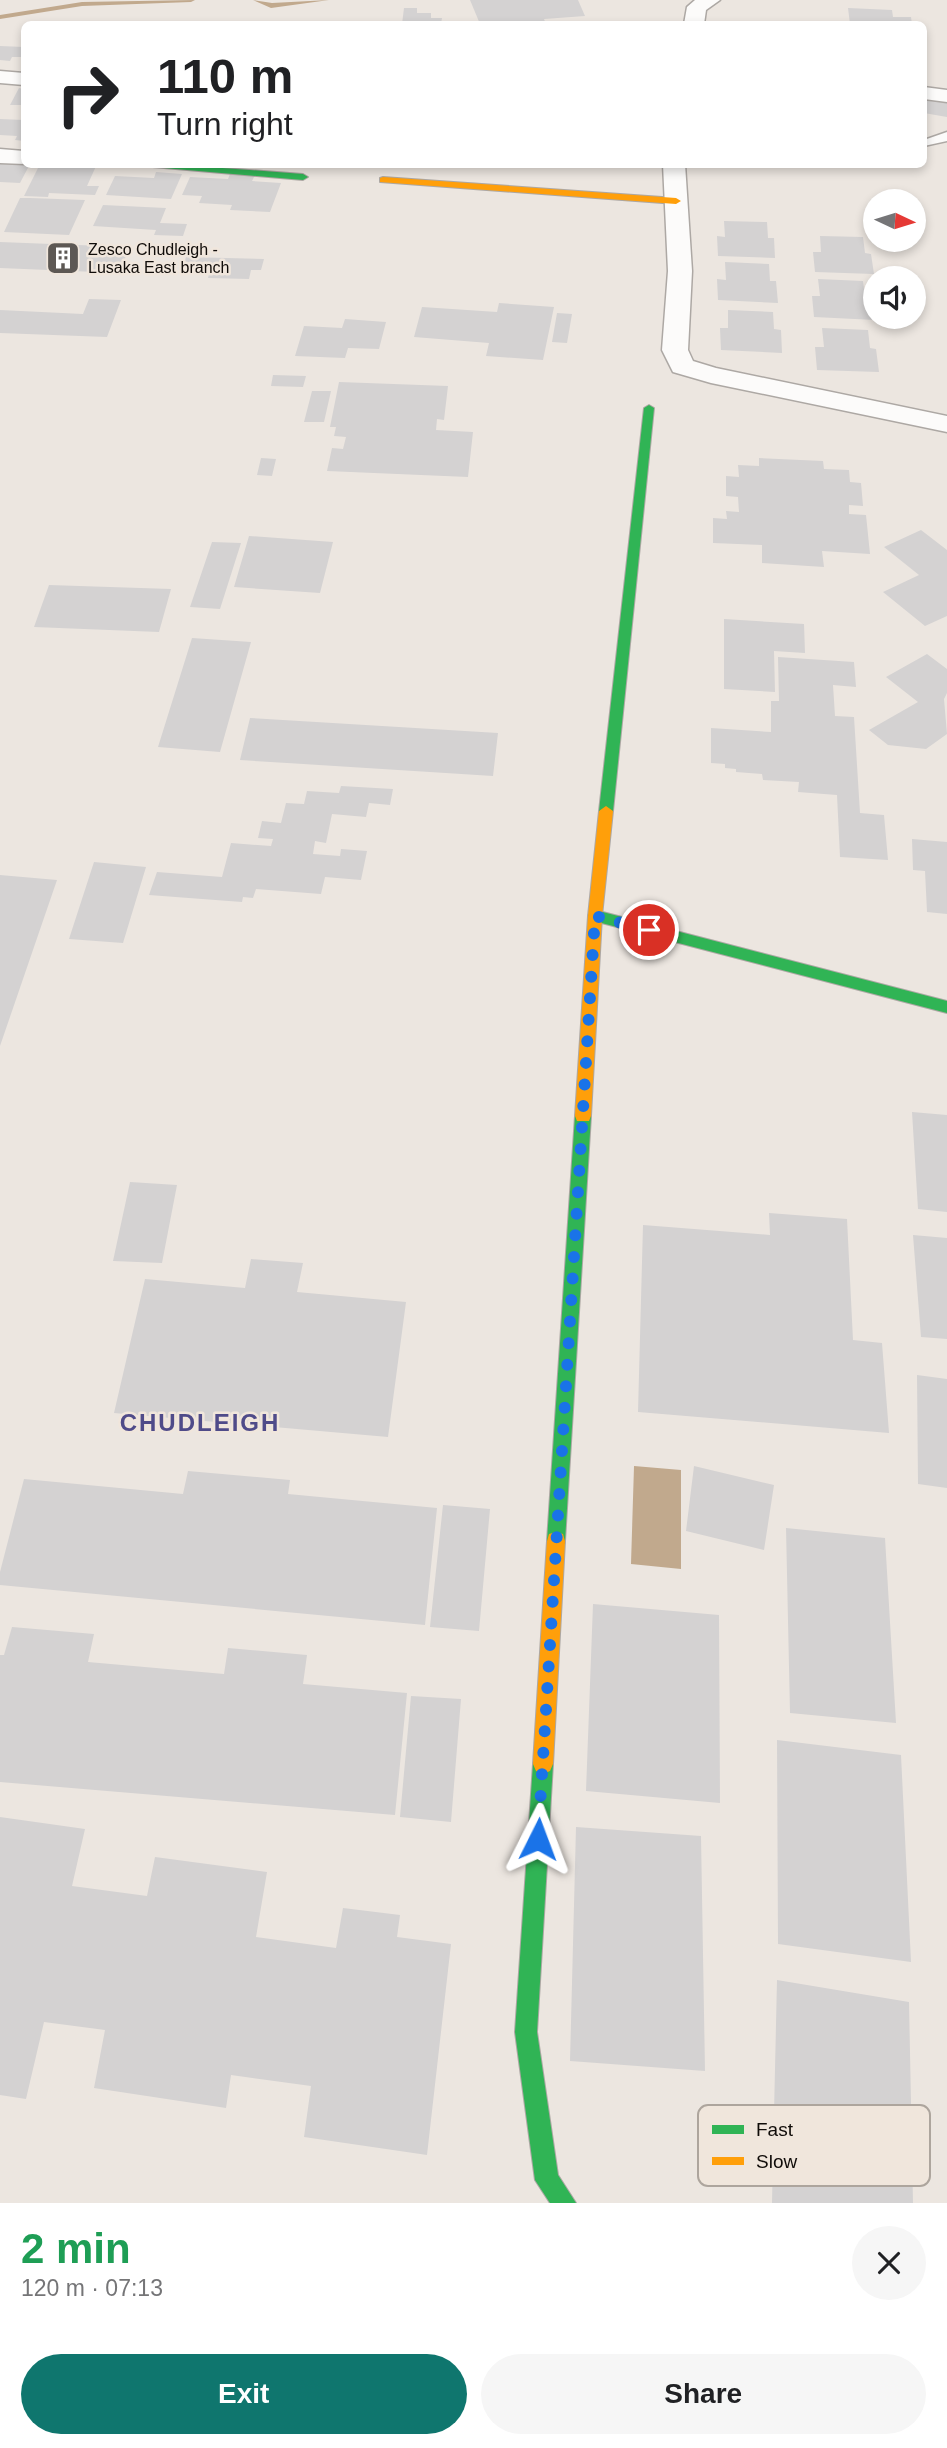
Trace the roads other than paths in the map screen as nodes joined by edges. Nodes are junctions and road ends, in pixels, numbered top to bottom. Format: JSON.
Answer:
{"nodes":[{"id":1,"x":0,"y":77,"type":"edge"},
{"id":2,"x":21,"y":79,"type":"edge"},
{"id":3,"x":927,"y":93,"type":"edge"},
{"id":4,"x":947,"y":96,"type":"edge"},
{"id":5,"x":947,"y":136,"type":"edge"},
{"id":6,"x":928,"y":143,"type":"dead end"},
{"id":7,"x":0,"y":156,"type":"edge"},
{"id":8,"x":21,"y":158,"type":"edge"},
{"id":9,"x":177,"y":168,"type":"edge"},
{"id":10,"x":674,"y":168,"type":"edge"},
{"id":11,"x":303,"y":177,"type":"dead end"},
{"id":12,"x":383,"y":180,"type":"dead end"},
{"id":13,"x":676,"y":201,"type":"junction"},
{"id":14,"x":649,"y":408,"type":"dead end"},
{"id":15,"x":947,"y":424,"type":"edge"},
{"id":16,"x":595,"y":916,"type":"junction"},
{"id":17,"x":947,"y":1007,"type":"edge"},
{"id":18,"x":564,"y":2203,"type":"edge"}],
"edges":[{"from":1,"to":2,"type":"street"},
{"from":3,"to":4,"type":"street"},
{"from":5,"to":6,"type":"lane"},
{"from":7,"to":8,"type":"street"},
{"from":9,"to":11,"type":"street"},
{"from":10,"to":13,"type":"street"},
{"from":12,"to":13,"type":"street"},
{"from":13,"to":15,"type":"street"},
{"from":14,"to":16,"type":"street"},
{"from":16,"to":17,"type":"street"},
{"from":16,"to":18,"type":"street"}]}
